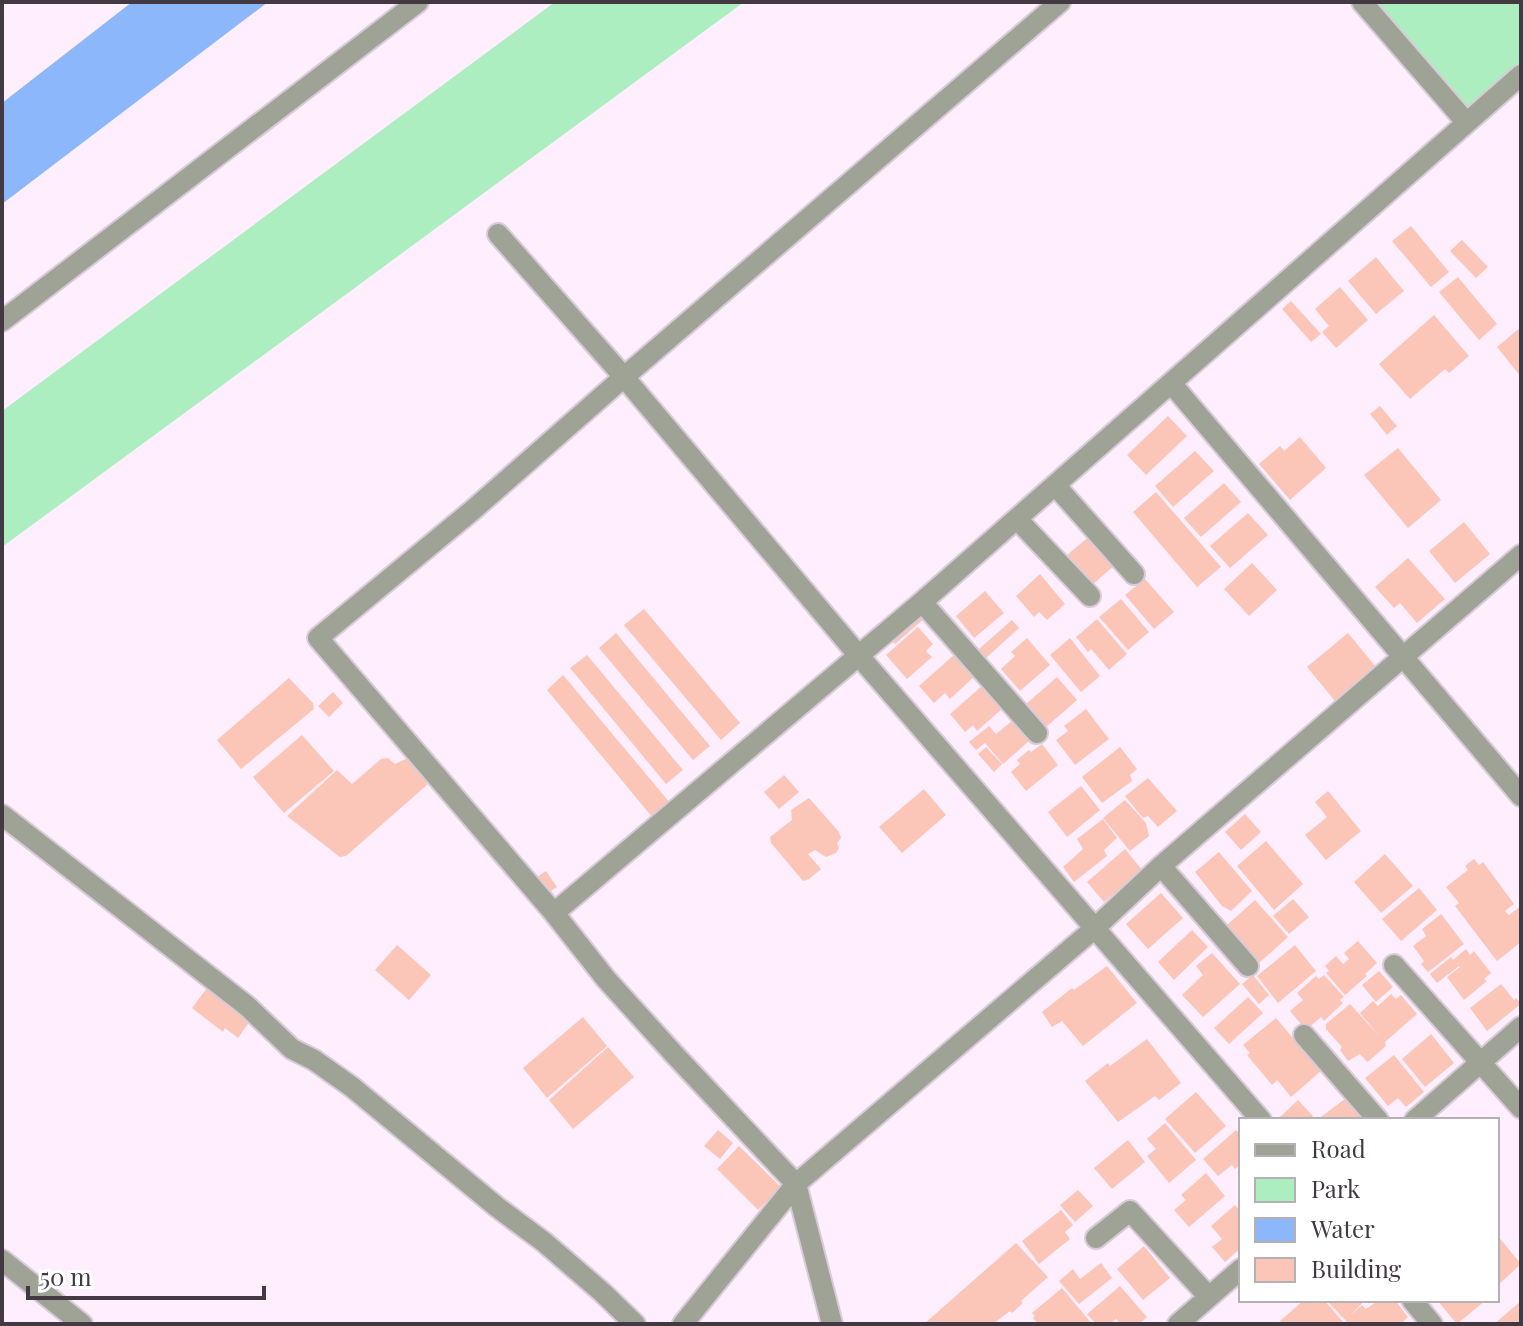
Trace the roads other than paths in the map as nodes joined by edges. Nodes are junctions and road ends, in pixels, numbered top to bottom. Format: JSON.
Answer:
{"nodes":[{"id":1,"x":418,"y":2,"type":"edge"},
{"id":2,"x":1060,"y":2,"type":"edge"},
{"id":3,"x":1362,"y":2,"type":"edge"},
{"id":4,"x":1521,"y":75,"type":"edge"},
{"id":5,"x":1466,"y":122,"type":"junction"},
{"id":6,"x":498,"y":234,"type":"dead end"},
{"id":7,"x":2,"y":321,"type":"edge"},
{"id":8,"x":624,"y":377,"type":"junction"},
{"id":9,"x":1171,"y":383,"type":"junction"},
{"id":10,"x":1055,"y":485,"type":"junction"},
{"id":11,"x":1017,"y":519,"type":"junction"},
{"id":12,"x":1521,"y":555,"type":"edge"},
{"id":13,"x":1134,"y":574,"type":"dead end"},
{"id":14,"x":1090,"y":596,"type":"dead end"},
{"id":15,"x":922,"y":602,"type":"junction"},
{"id":16,"x":859,"y":656,"type":"junction"},
{"id":17,"x":1402,"y":656,"type":"junction"},
{"id":18,"x":1037,"y":733,"type":"dead end"},
{"id":19,"x":1521,"y":796,"type":"edge"},
{"id":20,"x":2,"y":815,"type":"edge"},
{"id":21,"x":1161,"y":866,"type":"junction"},
{"id":22,"x":554,"y":913,"type":"junction"},
{"id":23,"x":1095,"y":928,"type":"junction"},
{"id":24,"x":1394,"y":965,"type":"dead end"},
{"id":25,"x":1248,"y":966,"type":"dead end"},
{"id":26,"x":1521,"y":1027,"type":"edge"},
{"id":27,"x":1304,"y":1035,"type":"dead end"},
{"id":28,"x":1479,"y":1062,"type":"junction"},
{"id":29,"x":1521,"y":1108,"type":"edge"},
{"id":30,"x":1259,"y":1118,"type":"edge"},
{"id":31,"x":1376,"y":1118,"type":"edge"},
{"id":32,"x":1417,"y":1118,"type":"edge"},
{"id":33,"x":796,"y":1184,"type":"junction"},
{"id":34,"x":1096,"y":1238,"type":"dead end"},
{"id":35,"x":2,"y":1260,"type":"edge"},
{"id":36,"x":1239,"y":1271,"type":"edge"},
{"id":37,"x":1209,"y":1297,"type":"junction"},
{"id":38,"x":1414,"y":1302,"type":"edge"},
{"id":39,"x":82,"y":1324,"type":"edge"},
{"id":40,"x":635,"y":1324,"type":"edge"},
{"id":41,"x":683,"y":1324,"type":"edge"},
{"id":42,"x":832,"y":1324,"type":"edge"},
{"id":43,"x":1178,"y":1324,"type":"edge"},
{"id":44,"x":1432,"y":1324,"type":"edge"}],
"edges":[{"from":1,"to":7,"type":"street"},
{"from":2,"to":8,"type":"street"},
{"from":3,"to":5,"type":"street"},
{"from":4,"to":5,"type":"street"},
{"from":5,"to":9,"type":"street"},
{"from":6,"to":8,"type":"street"},
{"from":8,"to":16,"type":"street"},
{"from":8,"to":22,"type":"street"},
{"from":9,"to":10,"type":"street"},
{"from":9,"to":17,"type":"street"},
{"from":10,"to":11,"type":"street"},
{"from":10,"to":13,"type":"street"},
{"from":11,"to":14,"type":"street"},
{"from":11,"to":15,"type":"street"},
{"from":12,"to":17,"type":"street"},
{"from":15,"to":16,"type":"street"},
{"from":15,"to":18,"type":"street"},
{"from":16,"to":22,"type":"street"},
{"from":16,"to":23,"type":"street"},
{"from":17,"to":19,"type":"street"},
{"from":17,"to":21,"type":"street"},
{"from":20,"to":40,"type":"street"},
{"from":21,"to":23,"type":"street"},
{"from":21,"to":25,"type":"street"},
{"from":22,"to":33,"type":"street"},
{"from":23,"to":30,"type":"street"},
{"from":23,"to":33,"type":"street"},
{"from":24,"to":28,"type":"street"},
{"from":26,"to":28,"type":"street"},
{"from":27,"to":31,"type":"street"},
{"from":28,"to":29,"type":"street"},
{"from":28,"to":32,"type":"street"},
{"from":33,"to":41,"type":"street"},
{"from":33,"to":42,"type":"street"},
{"from":34,"to":37,"type":"street"},
{"from":35,"to":39,"type":"street"},
{"from":36,"to":37,"type":"street"},
{"from":37,"to":43,"type":"street"},
{"from":38,"to":44,"type":"street"}]}
